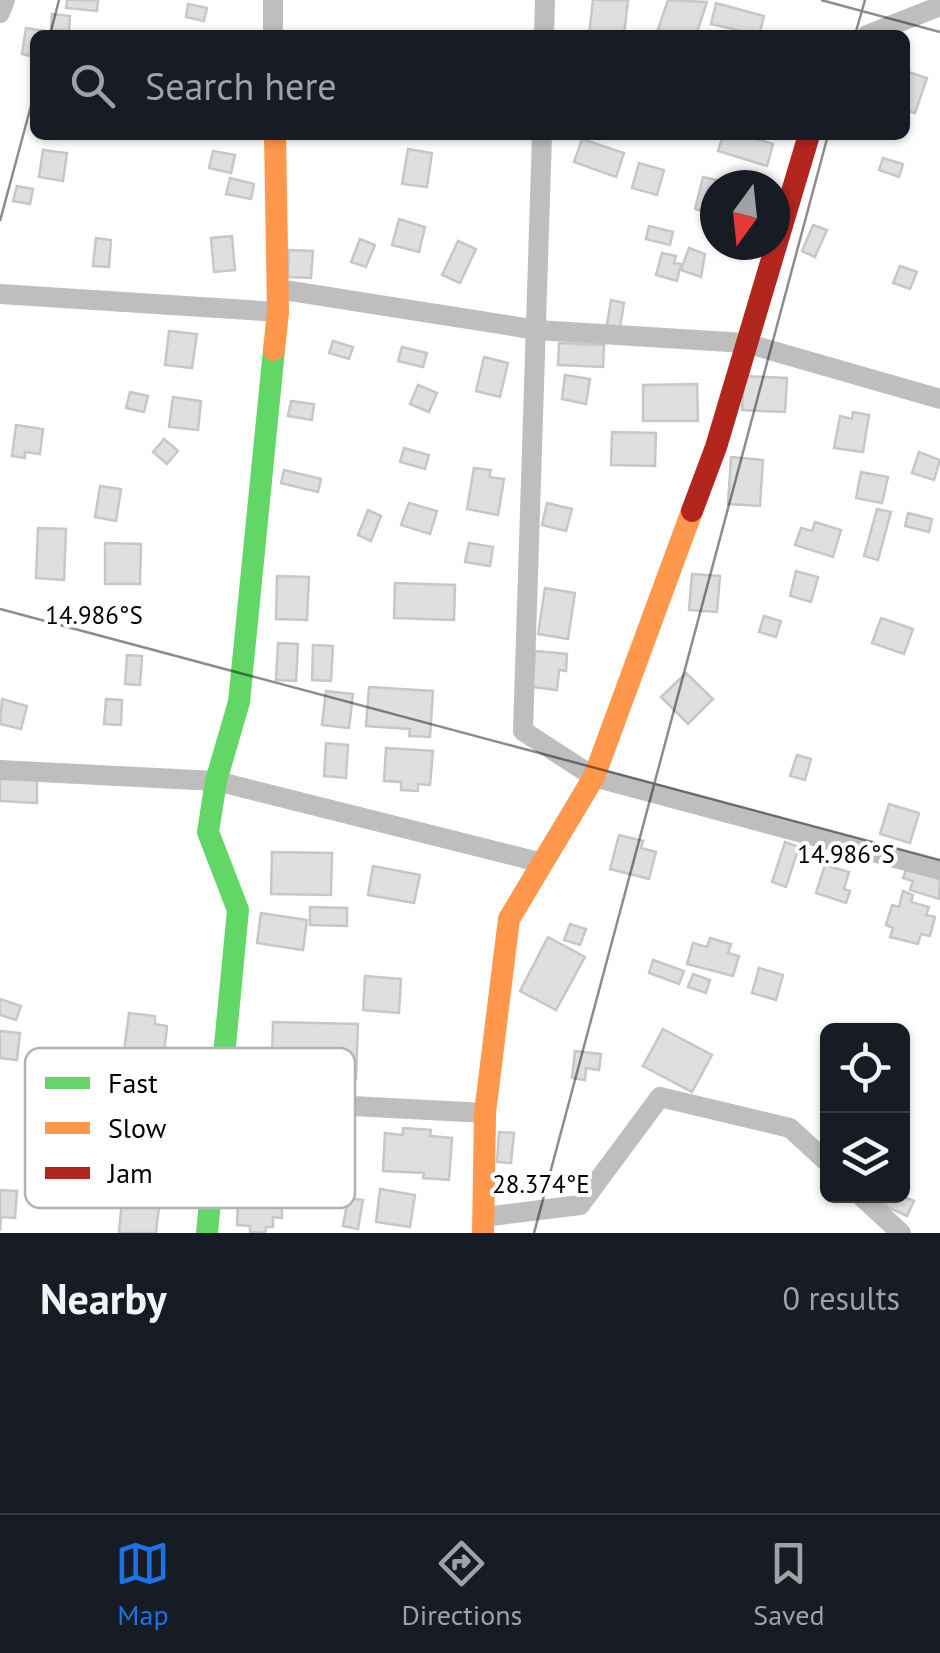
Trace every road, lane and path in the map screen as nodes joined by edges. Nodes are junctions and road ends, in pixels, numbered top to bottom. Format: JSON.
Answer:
{"nodes":[{"id":1,"x":5,"y":0,"type":"edge"},
{"id":2,"x":273,"y":0,"type":"edge"},
{"id":3,"x":545,"y":0,"type":"edge"},
{"id":4,"x":940,"y":6,"type":"edge"},
{"id":5,"x":0,"y":12,"type":"edge"},
{"id":6,"x":273,"y":30,"type":"edge"},
{"id":7,"x":544,"y":30,"type":"edge"},
{"id":8,"x":879,"y":30,"type":"edge"},
{"id":9,"x":275,"y":140,"type":"edge"},
{"id":10,"x":542,"y":140,"type":"edge"},
{"id":11,"x":808,"y":140,"type":"edge"},
{"id":12,"x":0,"y":294,"type":"edge"},
{"id":13,"x":278,"y":301,"type":"junction"},
{"id":14,"x":537,"y":330,"type":"junction"},
{"id":15,"x":745,"y":343,"type":"junction"},
{"id":16,"x":940,"y":400,"type":"edge"},
{"id":17,"x":0,"y":770,"type":"edge"},
{"id":18,"x":594,"y":777,"type":"junction"},
{"id":19,"x":216,"y":781,"type":"junction"},
{"id":20,"x":543,"y":863,"type":"junction"},
{"id":21,"x":940,"y":870,"type":"edge"},
{"id":22,"x":225,"y":1048,"type":"edge"},
{"id":23,"x":355,"y":1106,"type":"edge"},
{"id":24,"x":485,"y":1112,"type":"junction"},
{"id":25,"x":820,"y":1156,"type":"edge"},
{"id":26,"x":868,"y":1203,"type":"edge"},
{"id":27,"x":209,"y":1208,"type":"edge"},
{"id":28,"x":484,"y":1225,"type":"edge"},
{"id":29,"x":206,"y":1233,"type":"edge"},
{"id":30,"x":900,"y":1233,"type":"edge"}],
"edges":[{"from":1,"to":5,"type":"street"},
{"from":2,"to":6,"type":"street"},
{"from":3,"to":7,"type":"street"},
{"from":4,"to":8,"type":"street"},
{"from":9,"to":13,"type":"street"},
{"from":10,"to":14,"type":"street"},
{"from":11,"to":15,"type":"street"},
{"from":12,"to":13,"type":"street"},
{"from":13,"to":14,"type":"street"},
{"from":13,"to":19,"type":"street"},
{"from":14,"to":15,"type":"street"},
{"from":14,"to":18,"type":"street"},
{"from":15,"to":16,"type":"street"},
{"from":15,"to":18,"type":"street"},
{"from":17,"to":19,"type":"street"},
{"from":18,"to":20,"type":"street"},
{"from":18,"to":21,"type":"street"},
{"from":19,"to":20,"type":"street"},
{"from":19,"to":22,"type":"street"},
{"from":20,"to":24,"type":"street"},
{"from":23,"to":24,"type":"street"},
{"from":24,"to":28,"type":"street"},
{"from":25,"to":28,"type":"street"},
{"from":26,"to":30,"type":"street"},
{"from":27,"to":29,"type":"street"}]}
